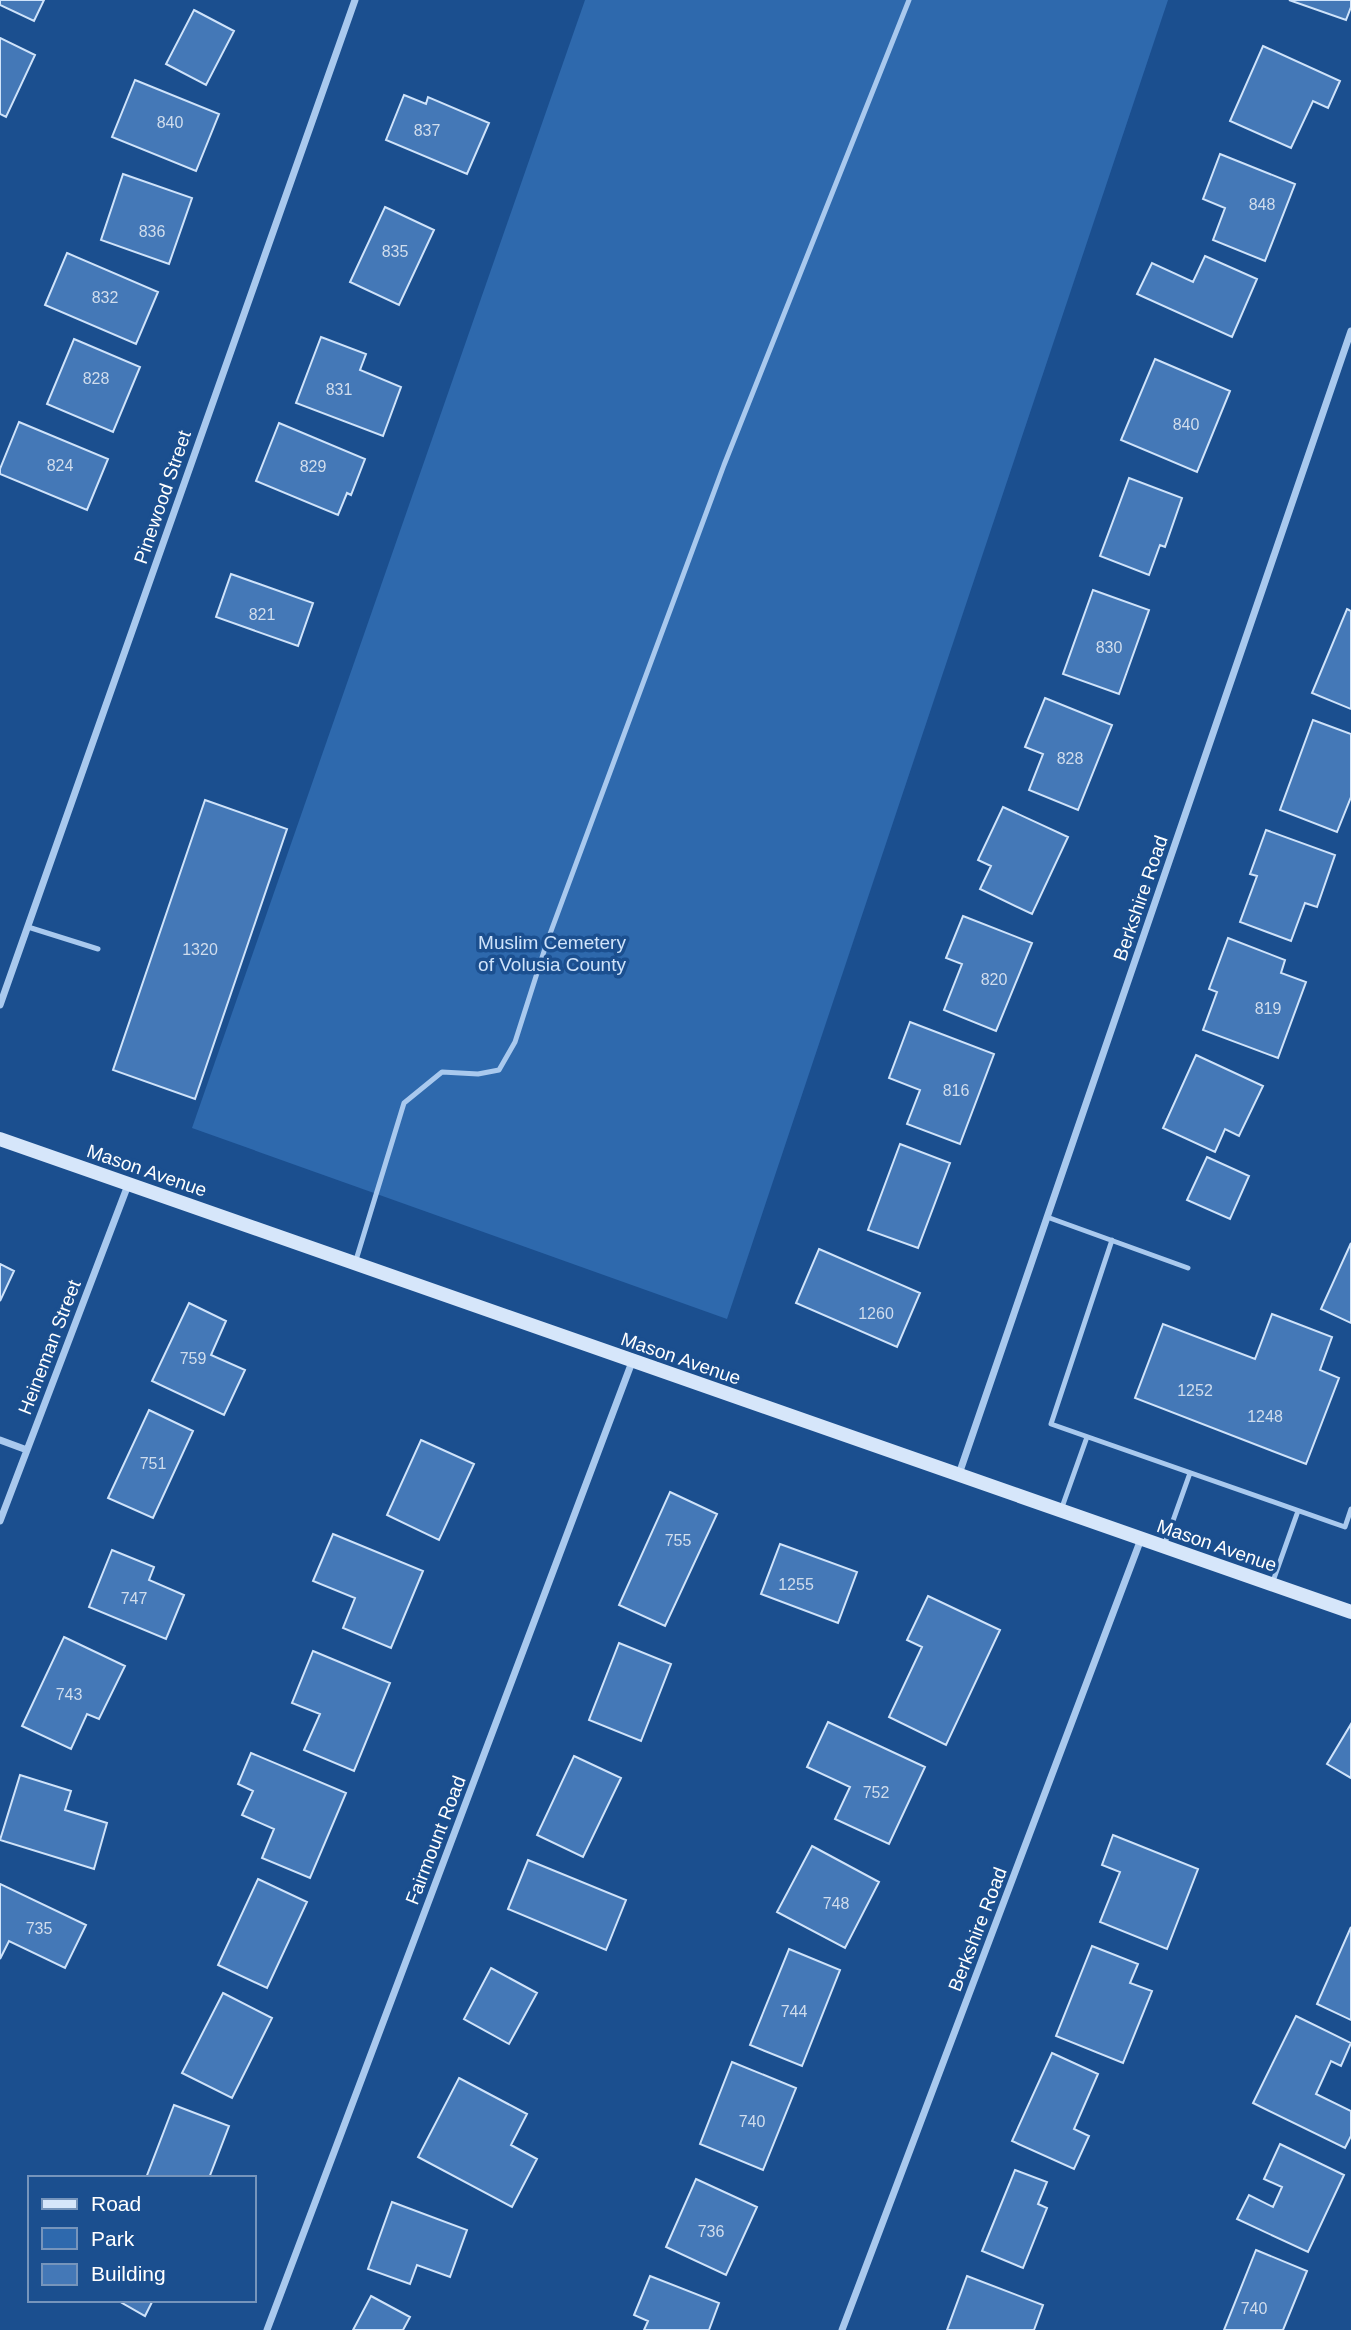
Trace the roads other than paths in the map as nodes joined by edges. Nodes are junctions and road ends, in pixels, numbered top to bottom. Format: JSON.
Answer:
{"nodes":[{"id":1,"x":355,"y":0,"type":"edge"},
{"id":2,"x":909,"y":0,"type":"edge"},
{"id":3,"x":1351,"y":331,"type":"edge"},
{"id":4,"x":27,"y":927,"type":"junction"},
{"id":5,"x":98,"y":949,"type":"dead end"},
{"id":6,"x":0,"y":1005,"type":"edge"},
{"id":7,"x":0,"y":1139,"type":"edge"},
{"id":8,"x":128,"y":1184,"type":"junction"},
{"id":9,"x":1047,"y":1217,"type":"junction"},
{"id":10,"x":1112,"y":1240,"type":"junction"},
{"id":11,"x":354,"y":1264,"type":"junction"},
{"id":12,"x":1188,"y":1268,"type":"dead end"},
{"id":13,"x":632,"y":1362,"type":"junction"},
{"id":14,"x":1087,"y":1437,"type":"junction"},
{"id":15,"x":0,"y":1440,"type":"edge"},
{"id":16,"x":27,"y":1450,"type":"junction"},
{"id":17,"x":1190,"y":1473,"type":"junction"},
{"id":18,"x":959,"y":1474,"type":"junction"},
{"id":19,"x":1351,"y":1509,"type":"edge"},
{"id":20,"x":1061,"y":1510,"type":"junction"},
{"id":21,"x":1298,"y":1511,"type":"junction"},
{"id":22,"x":0,"y":1521,"type":"edge"},
{"id":23,"x":1141,"y":1539,"type":"junction"},
{"id":24,"x":1164,"y":1547,"type":"junction"},
{"id":25,"x":1272,"y":1584,"type":"junction"},
{"id":26,"x":1351,"y":1612,"type":"edge"},
{"id":27,"x":267,"y":2330,"type":"edge"},
{"id":28,"x":842,"y":2330,"type":"edge"}],
"edges":[{"from":1,"to":4,"type":"street","name":"Pinewood Street"},
{"from":2,"to":11,"type":"lane"},
{"from":3,"to":9,"type":"street","name":"Berkshire Road"},
{"from":4,"to":5,"type":"lane"},
{"from":4,"to":6,"type":"street","name":"Pinewood Street"},
{"from":7,"to":8,"type":"main road","name":"Mason Avenue"},
{"from":8,"to":11,"type":"main road","name":"Mason Avenue"},
{"from":8,"to":16,"type":"street","name":"Heineman Street"},
{"from":9,"to":10,"type":"lane"},
{"from":9,"to":18,"type":"street","name":"Berkshire Road"},
{"from":10,"to":12,"type":"lane"},
{"from":10,"to":14,"type":"lane"},
{"from":11,"to":13,"type":"main road","name":"Mason Avenue"},
{"from":13,"to":18,"type":"main road","name":"Mason Avenue"},
{"from":13,"to":27,"type":"street","name":"Fairmount Road"},
{"from":14,"to":17,"type":"lane"},
{"from":14,"to":20,"type":"lane"},
{"from":15,"to":16,"type":"street"},
{"from":16,"to":22,"type":"street","name":"Heineman Street"},
{"from":17,"to":21,"type":"lane"},
{"from":17,"to":24,"type":"lane"},
{"from":18,"to":20,"type":"main road","name":"Mason Avenue"},
{"from":19,"to":21,"type":"lane"},
{"from":20,"to":23,"type":"main road","name":"Mason Avenue"},
{"from":21,"to":25,"type":"lane"},
{"from":23,"to":24,"type":"main road","name":"Mason Avenue"},
{"from":23,"to":28,"type":"street","name":"Berkshire Road"},
{"from":24,"to":25,"type":"main road","name":"Mason Avenue"},
{"from":25,"to":26,"type":"main road","name":"Mason Avenue"}]}
